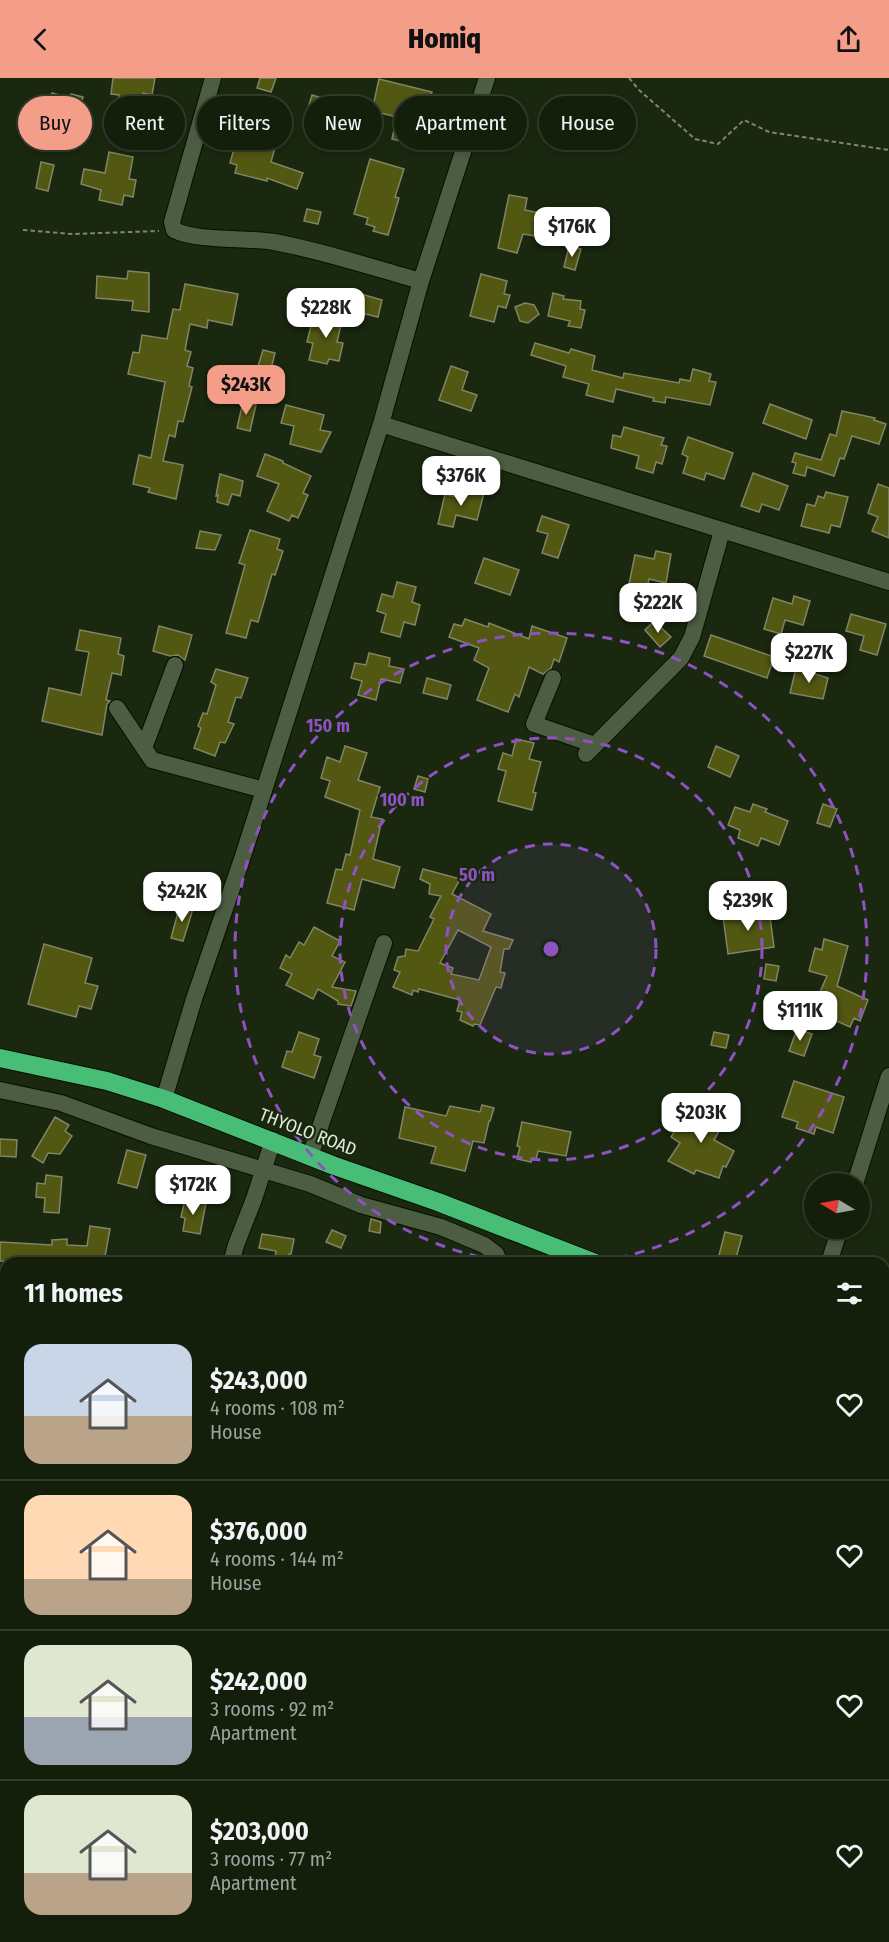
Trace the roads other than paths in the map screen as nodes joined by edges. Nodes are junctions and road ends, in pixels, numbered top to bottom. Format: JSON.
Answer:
{"nodes":[{"id":1,"x":213,"y":78,"type":"edge"},
{"id":2,"x":487,"y":78,"type":"edge"},
{"id":3,"x":421,"y":281,"type":"junction"},
{"id":4,"x":381,"y":424,"type":"junction"},
{"id":5,"x":722,"y":531,"type":"junction"},
{"id":6,"x":889,"y":582,"type":"edge"},
{"id":7,"x":175,"y":665,"type":"dead end"},
{"id":8,"x":553,"y":678,"type":"dead end"},
{"id":9,"x":117,"y":708,"type":"dead end"},
{"id":10,"x":144,"y":748,"type":"junction"},
{"id":11,"x":264,"y":790,"type":"junction"},
{"id":12,"x":384,"y":943,"type":"dead end"},
{"id":13,"x":0,"y":1058,"type":"edge"},
{"id":14,"x":889,"y":1076,"type":"edge"},
{"id":15,"x":0,"y":1090,"type":"edge"},
{"id":16,"x":164,"y":1099,"type":"junction"},
{"id":17,"x":273,"y":1140,"type":"junction"},
{"id":18,"x":310,"y":1156,"type":"junction"},
{"id":19,"x":332,"y":1165,"type":"junction"},
{"id":20,"x":263,"y":1169,"type":"junction"},
{"id":21,"x":858,"y":1173,"type":"edge"},
{"id":22,"x":325,"y":1190,"type":"junction"},
{"id":23,"x":438,"y":1202,"type":"junction"},
{"id":24,"x":441,"y":1227,"type":"junction"},
{"id":25,"x":837,"y":1239,"type":"edge"},
{"id":26,"x":233,"y":1257,"type":"edge"},
{"id":27,"x":497,"y":1257,"type":"edge"},
{"id":28,"x":580,"y":1257,"type":"edge"},
{"id":29,"x":831,"y":1257,"type":"edge"}],
"edges":[{"from":1,"to":3,"type":"street"},
{"from":2,"to":3,"type":"street"},
{"from":3,"to":4,"type":"street"},
{"from":4,"to":5,"type":"street"},
{"from":4,"to":11,"type":"street"},
{"from":5,"to":6,"type":"street"},
{"from":5,"to":8,"type":"street"},
{"from":7,"to":10,"type":"street"},
{"from":9,"to":10,"type":"street"},
{"from":10,"to":11,"type":"street"},
{"from":11,"to":16,"type":"street"},
{"from":12,"to":18,"type":"street"},
{"from":13,"to":16,"type":"highway","name":"THYOLO ROAD"},
{"from":14,"to":21,"type":"street"},
{"from":15,"to":20,"type":"street"},
{"from":16,"to":17,"type":"highway","name":"THYOLO ROAD"},
{"from":17,"to":18,"type":"highway","name":"THYOLO ROAD"},
{"from":17,"to":20,"type":"street"},
{"from":18,"to":19,"type":"highway","name":"THYOLO ROAD"},
{"from":19,"to":22,"type":"street"},
{"from":19,"to":23,"type":"highway","name":"THYOLO ROAD"},
{"from":20,"to":22,"type":"street"},
{"from":20,"to":26,"type":"street"},
{"from":22,"to":24,"type":"street"},
{"from":23,"to":24,"type":"street"},
{"from":23,"to":28,"type":"highway","name":"THYOLO ROAD"},
{"from":24,"to":27,"type":"street"},
{"from":25,"to":29,"type":"street"}]}
